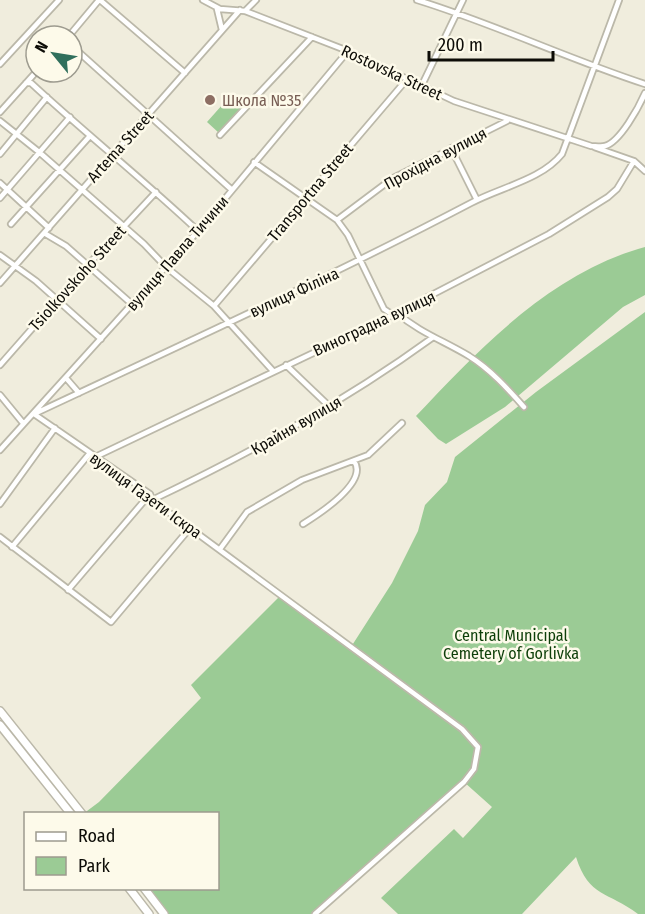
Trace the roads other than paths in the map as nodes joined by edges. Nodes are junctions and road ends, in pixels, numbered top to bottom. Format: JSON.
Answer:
{"nodes":[{"id":1,"x":59,"y":0,"type":"edge"},
{"id":2,"x":100,"y":0,"type":"edge"},
{"id":3,"x":203,"y":0,"type":"edge"},
{"id":4,"x":256,"y":0,"type":"edge"},
{"id":5,"x":417,"y":0,"type":"edge"},
{"id":6,"x":463,"y":0,"type":"edge"},
{"id":7,"x":618,"y":0,"type":"edge"},
{"id":8,"x":216,"y":7,"type":"junction"},
{"id":9,"x":227,"y":10,"type":"junction"},
{"id":10,"x":243,"y":10,"type":"junction"},
{"id":11,"x":457,"y":12,"type":"junction"},
{"id":12,"x":220,"y":15,"type":"junction"},
{"id":13,"x":231,"y":21,"type":"junction"},
{"id":14,"x":79,"y":24,"type":"edge"},
{"id":15,"x":222,"y":31,"type":"junction"},
{"id":16,"x":312,"y":37,"type":"junction"},
{"id":17,"x":348,"y":51,"type":"junction"},
{"id":18,"x":84,"y":56,"type":"edge"},
{"id":19,"x":0,"y":64,"type":"edge"},
{"id":20,"x":595,"y":68,"type":"junction"},
{"id":21,"x":185,"y":73,"type":"junction"},
{"id":22,"x":408,"y":78,"type":"junction"},
{"id":23,"x":25,"y":84,"type":"edge"},
{"id":24,"x":32,"y":84,"type":"edge"},
{"id":25,"x":645,"y":84,"type":"edge"},
{"id":26,"x":423,"y":85,"type":"junction"},
{"id":27,"x":645,"y":93,"type":"edge"},
{"id":28,"x":47,"y":98,"type":"junction"},
{"id":29,"x":0,"y":112,"type":"edge"},
{"id":30,"x":148,"y":114,"type":"junction"},
{"id":31,"x":70,"y":117,"type":"junction"},
{"id":32,"x":507,"y":120,"type":"junction"},
{"id":33,"x":0,"y":121,"type":"edge"},
{"id":34,"x":17,"y":134,"type":"junction"},
{"id":35,"x":220,"y":135,"type":"dead end"},
{"id":36,"x":89,"y":137,"type":"junction"},
{"id":37,"x":568,"y":139,"type":"junction"},
{"id":38,"x":591,"y":146,"type":"junction"},
{"id":39,"x":451,"y":148,"type":"junction"},
{"id":40,"x":39,"y":152,"type":"junction"},
{"id":41,"x":0,"y":154,"type":"edge"},
{"id":42,"x":113,"y":154,"type":"junction"},
{"id":43,"x":634,"y":161,"type":"junction"},
{"id":44,"x":254,"y":162,"type":"junction"},
{"id":45,"x":58,"y":171,"type":"junction"},
{"id":46,"x":645,"y":171,"type":"edge"},
{"id":47,"x":0,"y":183,"type":"edge"},
{"id":48,"x":8,"y":190,"type":"junction"},
{"id":49,"x":80,"y":190,"type":"junction"},
{"id":50,"x":232,"y":190,"type":"junction"},
{"id":51,"x":156,"y":192,"type":"junction"},
{"id":52,"x":0,"y":198,"type":"edge"},
{"id":53,"x":304,"y":198,"type":"junction"},
{"id":54,"x":477,"y":200,"type":"junction"},
{"id":55,"x":27,"y":208,"type":"junction"},
{"id":56,"x":337,"y":220,"type":"junction"},
{"id":57,"x":12,"y":224,"type":"dead end"},
{"id":58,"x":123,"y":226,"type":"junction"},
{"id":59,"x":49,"y":228,"type":"junction"},
{"id":60,"x":198,"y":231,"type":"junction"},
{"id":61,"x":45,"y":233,"type":"junction"},
{"id":62,"x":0,"y":255,"type":"edge"},
{"id":63,"x":361,"y":261,"type":"junction"},
{"id":64,"x":87,"y":265,"type":"junction"},
{"id":65,"x":14,"y":267,"type":"junction"},
{"id":66,"x":166,"y":267,"type":"junction"},
{"id":67,"x":0,"y":283,"type":"edge"},
{"id":68,"x":57,"y":300,"type":"junction"},
{"id":69,"x":134,"y":305,"type":"junction"},
{"id":70,"x":214,"y":306,"type":"junction"},
{"id":71,"x":395,"y":314,"type":"junction"},
{"id":72,"x":231,"y":322,"type":"junction"},
{"id":73,"x":432,"y":338,"type":"junction"},
{"id":74,"x":101,"y":339,"type":"junction"},
{"id":75,"x":0,"y":365,"type":"edge"},
{"id":76,"x":286,"y":365,"type":"junction"},
{"id":77,"x":273,"y":370,"type":"junction"},
{"id":78,"x":66,"y":378,"type":"junction"},
{"id":79,"x":79,"y":393,"type":"junction"},
{"id":80,"x":0,"y":395,"type":"edge"},
{"id":81,"x":330,"y":407,"type":"junction"},
{"id":82,"x":524,"y":407,"type":"dead end"},
{"id":83,"x":34,"y":414,"type":"junction"},
{"id":84,"x":23,"y":423,"type":"junction"},
{"id":85,"x":402,"y":423,"type":"dead end"},
{"id":86,"x":55,"y":428,"type":"junction"},
{"id":87,"x":0,"y":450,"type":"edge"},
{"id":88,"x":92,"y":455,"type":"junction"},
{"id":89,"x":354,"y":461,"type":"junction"},
{"id":90,"x":151,"y":497,"type":"junction"},
{"id":91,"x":0,"y":504,"type":"edge"},
{"id":92,"x":303,"y":524,"type":"dead end"},
{"id":93,"x":190,"y":528,"type":"junction"},
{"id":94,"x":0,"y":537,"type":"edge"},
{"id":95,"x":12,"y":547,"type":"junction"},
{"id":96,"x":220,"y":549,"type":"junction"},
{"id":97,"x":68,"y":590,"type":"junction"},
{"id":98,"x":0,"y":711,"type":"edge"},
{"id":99,"x":0,"y":726,"type":"edge"},
{"id":100,"x":70,"y":812,"type":"edge"},
{"id":101,"x":81,"y":812,"type":"edge"},
{"id":102,"x":131,"y":890,"type":"edge"},
{"id":103,"x":146,"y":890,"type":"edge"},
{"id":104,"x":149,"y":914,"type":"edge"},
{"id":105,"x":164,"y":914,"type":"edge"},
{"id":106,"x":315,"y":914,"type":"edge"}],
"edges":[{"from":1,"to":19,"type":"street"},
{"from":2,"to":14,"type":"street"},
{"from":2,"to":21,"type":"street"},
{"from":3,"to":8,"type":"street","name":"Rostovska Street"},
{"from":4,"to":10,"type":"street","name":"Artema Street"},
{"from":5,"to":11,"type":"street"},
{"from":6,"to":11,"type":"street"},
{"from":7,"to":20,"type":"street"},
{"from":8,"to":9,"type":"street","name":"Rostovska Street"},
{"from":8,"to":12,"type":"street"},
{"from":9,"to":10,"type":"street","name":"Rostovska Street"},
{"from":9,"to":12,"type":"street"},
{"from":9,"to":13,"type":"street"},
{"from":10,"to":13,"type":"street","name":"Artema Street"},
{"from":10,"to":16,"type":"street","name":"Rostovska Street"},
{"from":11,"to":20,"type":"street"},
{"from":11,"to":26,"type":"street"},
{"from":12,"to":15,"type":"street"},
{"from":13,"to":15,"type":"street","name":"Artema Street"},
{"from":15,"to":21,"type":"street","name":"Artema Street"},
{"from":16,"to":17,"type":"street","name":"Rostovska Street"},
{"from":16,"to":35,"type":"street"},
{"from":17,"to":22,"type":"street","name":"Rostovska Street"},
{"from":17,"to":44,"type":"street","name":"вулиця Павла Тичини"},
{"from":18,"to":30,"type":"street"},
{"from":20,"to":25,"type":"street"},
{"from":20,"to":37,"type":"street"},
{"from":21,"to":30,"type":"street","name":"Artema Street"},
{"from":22,"to":26,"type":"street","name":"Rostovska Street"},
{"from":22,"to":53,"type":"street","name":"Transportna Street"},
{"from":23,"to":29,"type":"street"},
{"from":24,"to":28,"type":"street"},
{"from":26,"to":32,"type":"street","name":"Rostovska Street"},
{"from":27,"to":38,"type":"street"},
{"from":28,"to":31,"type":"street"},
{"from":28,"to":34,"type":"street"},
{"from":30,"to":42,"type":"street","name":"Artema Street"},
{"from":30,"to":50,"type":"street"},
{"from":31,"to":36,"type":"street"},
{"from":31,"to":40,"type":"street"},
{"from":32,"to":37,"type":"street","name":"Rostovska Street"},
{"from":32,"to":39,"type":"street","name":"Прохідна вулиця"},
{"from":33,"to":34,"type":"street"},
{"from":34,"to":40,"type":"street"},
{"from":34,"to":41,"type":"street"},
{"from":36,"to":42,"type":"street"},
{"from":36,"to":45,"type":"street"},
{"from":37,"to":38,"type":"street","name":"Rostovska Street"},
{"from":37,"to":54,"type":"street","name":"вулиця Філіна"},
{"from":38,"to":43,"type":"street"},
{"from":39,"to":54,"type":"street"},
{"from":39,"to":56,"type":"street","name":"Прохідна вулиця"},
{"from":40,"to":45,"type":"street"},
{"from":40,"to":48,"type":"street"},
{"from":42,"to":49,"type":"street","name":"Artema Street"},
{"from":42,"to":51,"type":"street"},
{"from":43,"to":46,"type":"street"},
{"from":43,"to":71,"type":"street","name":"Виноградна вулиця"},
{"from":44,"to":50,"type":"street","name":"вулиця Павла Тичини"},
{"from":44,"to":53,"type":"street"},
{"from":45,"to":49,"type":"street"},
{"from":45,"to":55,"type":"street"},
{"from":47,"to":48,"type":"street"},
{"from":48,"to":52,"type":"street"},
{"from":48,"to":55,"type":"street"},
{"from":49,"to":58,"type":"street"},
{"from":49,"to":59,"type":"street","name":"Artema Street"},
{"from":50,"to":60,"type":"street","name":"вулиця Павла Тичини"},
{"from":51,"to":58,"type":"street","name":"Tsiolkovskoho Street"},
{"from":51,"to":60,"type":"street"},
{"from":53,"to":56,"type":"street"},
{"from":53,"to":70,"type":"street","name":"Transportna Street"},
{"from":54,"to":63,"type":"street","name":"вулиця Філіна"},
{"from":55,"to":57,"type":"street"},
{"from":55,"to":59,"type":"street"},
{"from":56,"to":63,"type":"street"},
{"from":58,"to":64,"type":"street","name":"Tsiolkovskoho Street"},
{"from":58,"to":66,"type":"street"},
{"from":59,"to":61,"type":"street","name":"Artema Street"},
{"from":60,"to":66,"type":"street","name":"вулиця Павла Тичини"},
{"from":61,"to":64,"type":"street"},
{"from":61,"to":65,"type":"street","name":"Artema Street"},
{"from":62,"to":65,"type":"street"},
{"from":63,"to":71,"type":"street"},
{"from":63,"to":72,"type":"street","name":"вулиця Філіна"},
{"from":64,"to":68,"type":"street","name":"Tsiolkovskoho Street"},
{"from":64,"to":69,"type":"street"},
{"from":65,"to":67,"type":"street","name":"Artema Street"},
{"from":65,"to":68,"type":"street"},
{"from":66,"to":69,"type":"street","name":"вулиця Павла Тичини"},
{"from":66,"to":70,"type":"street"},
{"from":68,"to":74,"type":"street"},
{"from":68,"to":75,"type":"street","name":"Tsiolkovskoho Street"},
{"from":69,"to":74,"type":"street","name":"вулиця Павла Тичини"},
{"from":70,"to":72,"type":"street"},
{"from":71,"to":73,"type":"street"},
{"from":71,"to":76,"type":"street","name":"Виноградна вулиця"},
{"from":72,"to":77,"type":"street"},
{"from":72,"to":79,"type":"street","name":"вулиця Філіна"},
{"from":73,"to":81,"type":"street","name":"Крайня вулиця"},
{"from":73,"to":82,"type":"street"},
{"from":74,"to":78,"type":"street","name":"вулиця Павла Тичини"},
{"from":76,"to":77,"type":"street","name":"Виноградна вулиця"},
{"from":76,"to":81,"type":"street"},
{"from":77,"to":88,"type":"street","name":"Виноградна вулиця"},
{"from":78,"to":79,"type":"street"},
{"from":78,"to":83,"type":"street","name":"вулиця Павла Тичини"},
{"from":79,"to":83,"type":"street","name":"вулиця Філіна"},
{"from":80,"to":84,"type":"street"},
{"from":81,"to":90,"type":"street","name":"Крайня вулиця"},
{"from":83,"to":84,"type":"street","name":"вулиця Павла Тичини"},
{"from":83,"to":86,"type":"street","name":"вулиця Газети Іскра"},
{"from":84,"to":87,"type":"street","name":"вулиця Павла Тичини"},
{"from":85,"to":89,"type":"street"},
{"from":86,"to":88,"type":"street","name":"вулиця Газети Іскра"},
{"from":86,"to":91,"type":"street"},
{"from":88,"to":90,"type":"street","name":"вулиця Газети Іскра"},
{"from":88,"to":95,"type":"street"},
{"from":89,"to":92,"type":"street"},
{"from":89,"to":96,"type":"street"},
{"from":90,"to":93,"type":"street","name":"вулиця Газети Іскра"},
{"from":90,"to":97,"type":"street","name":"Крайня вулиця"},
{"from":93,"to":96,"type":"street","name":"вулиця Газети Іскра"},
{"from":93,"to":97,"type":"street"},
{"from":94,"to":95,"type":"street"},
{"from":95,"to":97,"type":"street"},
{"from":96,"to":106,"type":"street","name":"вулиця Газети Іскра"},
{"from":98,"to":101,"type":"main road"},
{"from":99,"to":100,"type":"main road"},
{"from":102,"to":104,"type":"main road"},
{"from":103,"to":105,"type":"main road"}]}
